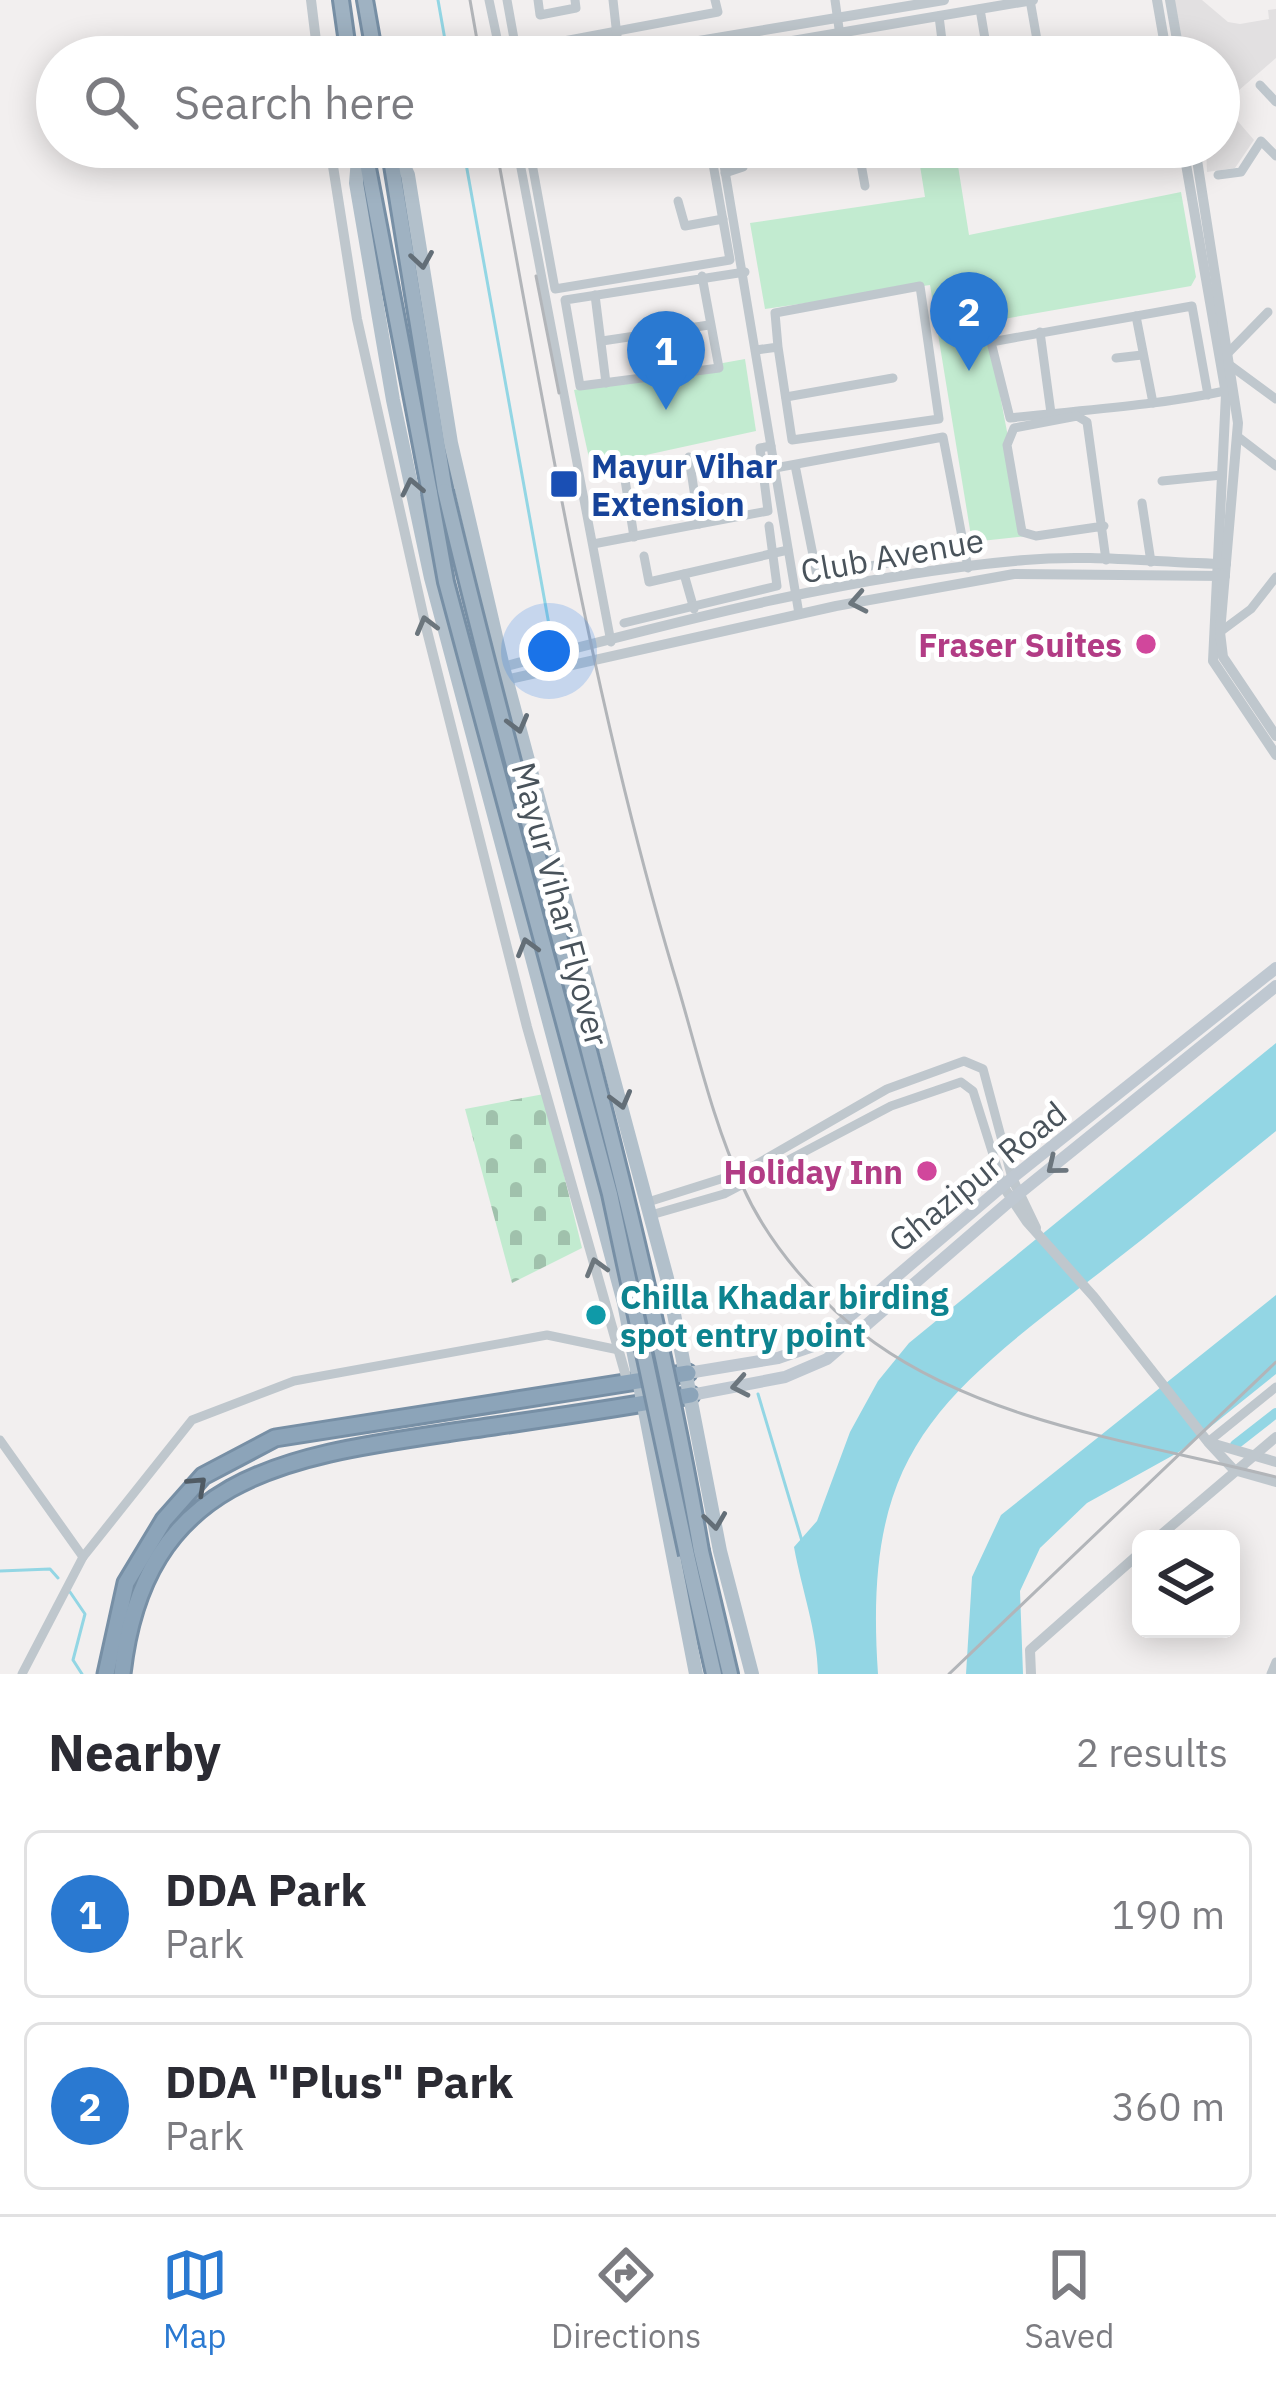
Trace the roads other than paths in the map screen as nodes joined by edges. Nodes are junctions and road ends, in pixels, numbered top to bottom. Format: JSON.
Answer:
{"nodes":[{"id":1,"x":311,"y":0,"type":"edge"},
{"id":2,"x":341,"y":0,"type":"edge"},
{"id":3,"x":365,"y":0,"type":"edge"},
{"id":4,"x":489,"y":0,"type":"edge"},
{"id":5,"x":507,"y":0,"type":"edge"},
{"id":6,"x":538,"y":0,"type":"edge"},
{"id":7,"x":575,"y":0,"type":"edge"},
{"id":8,"x":613,"y":0,"type":"edge"},
{"id":9,"x":715,"y":0,"type":"edge"},
{"id":10,"x":835,"y":0,"type":"edge"},
{"id":11,"x":944,"y":0,"type":"edge"},
{"id":12,"x":1032,"y":0,"type":"edge"},
{"id":13,"x":1157,"y":0,"type":"edge"},
{"id":14,"x":1170,"y":0,"type":"edge"},
{"id":15,"x":980,"y":9,"type":"junction"},
{"id":16,"x":939,"y":16,"type":"junction"},
{"id":17,"x":838,"y":18,"type":"junction"},
{"id":18,"x":617,"y":31,"type":"junction"},
{"id":19,"x":839,"y":32,"type":"junction"},
{"id":20,"x":315,"y":36,"type":"edge"},
{"id":21,"x":346,"y":36,"type":"edge"},
{"id":22,"x":371,"y":36,"type":"edge"},
{"id":23,"x":497,"y":36,"type":"edge"},
{"id":24,"x":513,"y":36,"type":"edge"},
{"id":25,"x":590,"y":36,"type":"edge"},
{"id":26,"x":617,"y":36,"type":"edge"},
{"id":27,"x":728,"y":36,"type":"edge"},
{"id":28,"x":816,"y":36,"type":"edge"},
{"id":29,"x":840,"y":36,"type":"edge"},
{"id":30,"x":941,"y":36,"type":"edge"},
{"id":31,"x":984,"y":36,"type":"edge"},
{"id":32,"x":1037,"y":36,"type":"edge"},
{"id":33,"x":1163,"y":36,"type":"edge"},
{"id":34,"x":1176,"y":36,"type":"edge"},
{"id":35,"x":1260,"y":85,"type":"dead end"},
{"id":36,"x":1276,"y":102,"type":"edge"},
{"id":37,"x":1276,"y":157,"type":"edge"},
{"id":38,"x":333,"y":168,"type":"edge"},
{"id":39,"x":358,"y":168,"type":"edge"},
{"id":40,"x":368,"y":168,"type":"edge"},
{"id":41,"x":394,"y":168,"type":"edge"},
{"id":42,"x":404,"y":168,"type":"edge"},
{"id":43,"x":521,"y":168,"type":"edge"},
{"id":44,"x":533,"y":168,"type":"edge"},
{"id":45,"x":717,"y":168,"type":"edge"},
{"id":46,"x":723,"y":168,"type":"edge"},
{"id":47,"x":740,"y":168,"type":"edge"},
{"id":48,"x":862,"y":168,"type":"edge"},
{"id":49,"x":1187,"y":168,"type":"edge"},
{"id":50,"x":1198,"y":168,"type":"edge"},
{"id":51,"x":725,"y":173,"type":"junction"},
{"id":52,"x":1217,"y":175,"type":"dead end"},
{"id":53,"x":865,"y":186,"type":"dead end"},
{"id":54,"x":679,"y":201,"type":"dead end"},
{"id":55,"x":723,"y":218,"type":"junction"},
{"id":56,"x":735,"y":251,"type":"junction"},
{"id":57,"x":745,"y":272,"type":"junction"},
{"id":58,"x":702,"y":276,"type":"junction"},
{"id":59,"x":595,"y":296,"type":"junction"},
{"id":60,"x":1268,"y":312,"type":"dead end"},
{"id":61,"x":1136,"y":316,"type":"junction"},
{"id":62,"x":710,"y":325,"type":"junction"},
{"id":63,"x":1040,"y":332,"type":"junction"},
{"id":64,"x":602,"y":341,"type":"junction"},
{"id":65,"x":778,"y":347,"type":"junction"},
{"id":66,"x":756,"y":350,"type":"junction"},
{"id":67,"x":1228,"y":352,"type":"junction"},
{"id":68,"x":1142,"y":355,"type":"junction"},
{"id":69,"x":1116,"y":358,"type":"dead end"},
{"id":70,"x":1231,"y":366,"type":"junction"},
{"id":71,"x":893,"y":378,"type":"dead end"},
{"id":72,"x":607,"y":383,"type":"junction"},
{"id":73,"x":1225,"y":391,"type":"junction"},
{"id":74,"x":1208,"y":394,"type":"junction"},
{"id":75,"x":786,"y":397,"type":"junction"},
{"id":76,"x":1276,"y":399,"type":"edge"},
{"id":77,"x":1153,"y":404,"type":"junction"},
{"id":78,"x":1051,"y":413,"type":"junction"},
{"id":79,"x":1237,"y":436,"type":"junction"},
{"id":80,"x":771,"y":446,"type":"junction"},
{"id":81,"x":689,"y":457,"type":"dead end"},
{"id":82,"x":795,"y":464,"type":"junction"},
{"id":83,"x":1276,"y":466,"type":"edge"},
{"id":84,"x":623,"y":467,"type":"dead end"},
{"id":85,"x":775,"y":468,"type":"junction"},
{"id":86,"x":1222,"y":476,"type":"junction"},
{"id":87,"x":1162,"y":481,"type":"dead end"},
{"id":88,"x":1142,"y":502,"type":"dead end"},
{"id":89,"x":699,"y":524,"type":"junction"},
{"id":90,"x":769,"y":526,"type":"dead end"},
{"id":91,"x":1104,"y":526,"type":"junction"},
{"id":92,"x":634,"y":537,"type":"junction"},
{"id":93,"x":593,"y":544,"type":"junction"},
{"id":94,"x":788,"y":550,"type":"junction"},
{"id":95,"x":965,"y":550,"type":"junction"},
{"id":96,"x":774,"y":553,"type":"junction"},
{"id":97,"x":644,"y":556,"type":"dead end"},
{"id":98,"x":1106,"y":560,"type":"junction"},
{"id":99,"x":1151,"y":562,"type":"junction"},
{"id":100,"x":479,"y":564,"type":"junction"},
{"id":101,"x":968,"y":568,"type":"junction"},
{"id":102,"x":1220,"y":570,"type":"junction"},
{"id":103,"x":684,"y":574,"type":"junction"},
{"id":104,"x":431,"y":578,"type":"junction"},
{"id":105,"x":1276,"y":578,"type":"edge"},
{"id":106,"x":796,"y":598,"type":"junction"},
{"id":107,"x":694,"y":609,"type":"junction"},
{"id":108,"x":799,"y":614,"type":"junction"},
{"id":109,"x":624,"y":623,"type":"dead end"},
{"id":110,"x":1220,"y":632,"type":"junction"},
{"id":111,"x":610,"y":642,"type":"junction"},
{"id":112,"x":504,"y":673,"type":"junction"},
{"id":113,"x":462,"y":684,"type":"junction"},
{"id":114,"x":1275,"y":733,"type":"edge"},
{"id":115,"x":1276,"y":755,"type":"edge"},
{"id":116,"x":506,"y":900,"type":"junction"},
{"id":117,"x":1276,"y":968,"type":"edge"},
{"id":118,"x":1276,"y":986,"type":"edge"},
{"id":119,"x":976,"y":1064,"type":"junction"},
{"id":120,"x":969,"y":1085,"type":"junction"},
{"id":121,"x":1008,"y":1182,"type":"junction"},
{"id":122,"x":1017,"y":1200,"type":"junction"},
{"id":123,"x":649,"y":1209,"type":"junction"},
{"id":124,"x":619,"y":1350,"type":"junction"},
{"id":125,"x":688,"y":1373,"type":"junction"},
{"id":126,"x":633,"y":1379,"type":"junction"},
{"id":127,"x":1276,"y":1388,"type":"edge"},
{"id":128,"x":691,"y":1395,"type":"junction"},
{"id":129,"x":644,"y":1404,"type":"junction"},
{"id":130,"x":1276,"y":1437,"type":"edge"},
{"id":131,"x":1206,"y":1439,"type":"junction"},
{"id":132,"x":0,"y":1440,"type":"edge"},
{"id":133,"x":1252,"y":1455,"type":"junction"},
{"id":134,"x":1276,"y":1462,"type":"edge"},
{"id":135,"x":1234,"y":1470,"type":"junction"},
{"id":136,"x":709,"y":1479,"type":"junction"},
{"id":137,"x":1276,"y":1482,"type":"edge"},
{"id":138,"x":663,"y":1491,"type":"junction"},
{"id":139,"x":1166,"y":1530,"type":"edge"},
{"id":140,"x":83,"y":1557,"type":"junction"},
{"id":141,"x":1132,"y":1560,"type":"edge"},
{"id":142,"x":1276,"y":1662,"type":"edge"},
{"id":143,"x":115,"y":1667,"type":"edge"},
{"id":144,"x":22,"y":1674,"type":"edge"},
{"id":145,"x":696,"y":1674,"type":"edge"},
{"id":146,"x":714,"y":1674,"type":"edge"},
{"id":147,"x":730,"y":1674,"type":"edge"},
{"id":148,"x":752,"y":1674,"type":"edge"},
{"id":149,"x":1031,"y":1674,"type":"edge"},
{"id":150,"x":1271,"y":1674,"type":"edge"}],
"edges":[{"from":1,"to":20,"type":"street"},
{"from":2,"to":21,"type":"highway"},
{"from":3,"to":22,"type":"highway"},
{"from":4,"to":23,"type":"street"},
{"from":5,"to":24,"type":"street"},
{"from":6,"to":7,"type":"street"},
{"from":8,"to":18,"type":"street"},
{"from":9,"to":18,"type":"street"},
{"from":10,"to":17,"type":"street"},
{"from":11,"to":17,"type":"street"},
{"from":12,"to":15,"type":"street"},
{"from":12,"to":32,"type":"street"},
{"from":13,"to":33,"type":"street"},
{"from":14,"to":34,"type":"street"},
{"from":15,"to":16,"type":"street"},
{"from":15,"to":31,"type":"street"},
{"from":16,"to":19,"type":"street"},
{"from":16,"to":30,"type":"street"},
{"from":17,"to":19,"type":"street"},
{"from":17,"to":27,"type":"street"},
{"from":18,"to":25,"type":"street"},
{"from":18,"to":26,"type":"street"},
{"from":19,"to":28,"type":"street"},
{"from":19,"to":29,"type":"street"},
{"from":35,"to":36,"type":"street"},
{"from":37,"to":52,"type":"street"},
{"from":116,"to":38,"type":"street","one_way":true},
{"from":104,"to":39,"type":"main road","one_way":true},
{"from":40,"to":146,"type":"highway","name":"Mayur Vihar Flyover","bridge":true},
{"from":41,"to":147,"type":"highway","name":"Mayur Vihar Flyover","bridge":true},
{"from":42,"to":100,"type":"main road","one_way":true},
{"from":43,"to":93,"type":"street"},
{"from":44,"to":56,"type":"street"},
{"from":45,"to":55,"type":"street"},
{"from":46,"to":51,"type":"street"},
{"from":47,"to":51,"type":"street"},
{"from":48,"to":53,"type":"street"},
{"from":49,"to":73,"type":"street"},
{"from":50,"to":67,"type":"street"},
{"from":51,"to":56,"type":"street"},
{"from":54,"to":55,"type":"street"},
{"from":55,"to":56,"type":"street"},
{"from":56,"to":57,"type":"street"},
{"from":57,"to":58,"type":"street"},
{"from":57,"to":66,"type":"street"},
{"from":58,"to":59,"type":"street"},
{"from":58,"to":62,"type":"street"},
{"from":59,"to":64,"type":"street"},
{"from":59,"to":72,"type":"street"},
{"from":60,"to":67,"type":"street"},
{"from":61,"to":63,"type":"street"},
{"from":61,"to":68,"type":"street"},
{"from":61,"to":74,"type":"street"},
{"from":62,"to":64,"type":"street"},
{"from":62,"to":72,"type":"street"},
{"from":63,"to":78,"type":"street"},
{"from":63,"to":78,"type":"street"},
{"from":64,"to":72,"type":"street"},
{"from":65,"to":66,"type":"street"},
{"from":65,"to":75,"type":"street"},
{"from":65,"to":75,"type":"street"},
{"from":66,"to":80,"type":"street"},
{"from":67,"to":70,"type":"street"},
{"from":68,"to":69,"type":"street"},
{"from":68,"to":77,"type":"street"},
{"from":70,"to":76,"type":"street"},
{"from":70,"to":79,"type":"street"},
{"from":71,"to":75,"type":"street"},
{"from":73,"to":74,"type":"street"},
{"from":73,"to":86,"type":"street"},
{"from":74,"to":77,"type":"street"},
{"from":77,"to":78,"type":"street"},
{"from":79,"to":83,"type":"street"},
{"from":79,"to":102,"type":"street"},
{"from":80,"to":85,"type":"street"},
{"from":80,"to":89,"type":"street"},
{"from":81,"to":89,"type":"street"},
{"from":82,"to":85,"type":"street"},
{"from":82,"to":95,"type":"street"},
{"from":82,"to":95,"type":"street"},
{"from":84,"to":92,"type":"street"},
{"from":85,"to":94,"type":"street"},
{"from":86,"to":87,"type":"street"},
{"from":86,"to":102,"type":"street"},
{"from":88,"to":99,"type":"street"},
{"from":89,"to":92,"type":"street"},
{"from":90,"to":96,"type":"street"},
{"from":91,"to":91,"type":"street"},
{"from":91,"to":98,"type":"street"},
{"from":92,"to":93,"type":"street"},
{"from":93,"to":111,"type":"street"},
{"from":94,"to":96,"type":"street"},
{"from":94,"to":106,"type":"street"},
{"from":95,"to":101,"type":"street"},
{"from":96,"to":103,"type":"street","name":"Club Avenue"},
{"from":96,"to":107,"type":"street","name":"Club Avenue"},
{"from":97,"to":103,"type":"street"},
{"from":98,"to":99,"type":"street","name":"Club Avenue"},
{"from":98,"to":101,"type":"street","name":"Club Avenue"},
{"from":99,"to":102,"type":"street","name":"Club Avenue"},
{"from":100,"to":104,"type":"main road"},
{"from":100,"to":112,"type":"main road"},
{"from":101,"to":106,"type":"street","name":"Club Avenue"},
{"from":102,"to":108,"type":"street","name":"Club Avenue","one_way":true},
{"from":102,"to":110,"type":"street"},
{"from":102,"to":115,"type":"street"},
{"from":103,"to":107,"type":"street"},
{"from":104,"to":113,"type":"main road"},
{"from":105,"to":110,"type":"street"},
{"from":106,"to":108,"type":"street"},
{"from":106,"to":111,"type":"street","name":"Club Avenue"},
{"from":107,"to":109,"type":"street","name":"Club Avenue"},
{"from":108,"to":112,"type":"street","name":"Club Avenue"},
{"from":110,"to":114,"type":"street"},
{"from":111,"to":112,"type":"street","name":"Club Avenue"},
{"from":112,"to":113,"type":"street"},
{"from":112,"to":123,"type":"main road","one_way":true},
{"from":113,"to":116,"type":"main road"},
{"from":124,"to":116,"type":"street","one_way":true},
{"from":126,"to":116,"type":"main road","one_way":true},
{"from":117,"to":121,"type":"main road","name":"Ghazipur Road"},
{"from":118,"to":122,"type":"main road","name":"Ghazipur Road","one_way":true},
{"from":119,"to":120,"type":"street"},
{"from":119,"to":121,"type":"street"},
{"from":119,"to":123,"type":"street"},
{"from":120,"to":121,"type":"street"},
{"from":120,"to":123,"type":"street"},
{"from":121,"to":122,"type":"street"},
{"from":121,"to":125,"type":"main road","name":"Ghazipur Road"},
{"from":122,"to":128,"type":"main road","name":"Ghazipur Road","one_way":true},
{"from":122,"to":131,"type":"street"},
{"from":123,"to":125,"type":"main road"},
{"from":124,"to":126,"type":"street"},
{"from":124,"to":140,"type":"street"},
{"from":125,"to":126,"type":"highway"},
{"from":125,"to":128,"type":"main road"},
{"from":126,"to":129,"type":"main road"},
{"from":143,"to":126,"type":"highway","one_way":true},
{"from":127,"to":131,"type":"street"},
{"from":128,"to":129,"type":"highway"},
{"from":128,"to":136,"type":"main road"},
{"from":129,"to":138,"type":"main road"},
{"from":129,"to":143,"type":"highway"},
{"from":130,"to":133,"type":"street"},
{"from":131,"to":133,"type":"street"},
{"from":131,"to":135,"type":"street"},
{"from":132,"to":140,"type":"street"},
{"from":133,"to":134,"type":"street"},
{"from":133,"to":135,"type":"street"},
{"from":135,"to":137,"type":"street"},
{"from":135,"to":139,"type":"street"},
{"from":136,"to":138,"type":"main road"},
{"from":136,"to":148,"type":"main road","one_way":true},
{"from":138,"to":145,"type":"main road"},
{"from":140,"to":144,"type":"street"},
{"from":141,"to":149,"type":"street"},
{"from":142,"to":150,"type":"street"}]}
